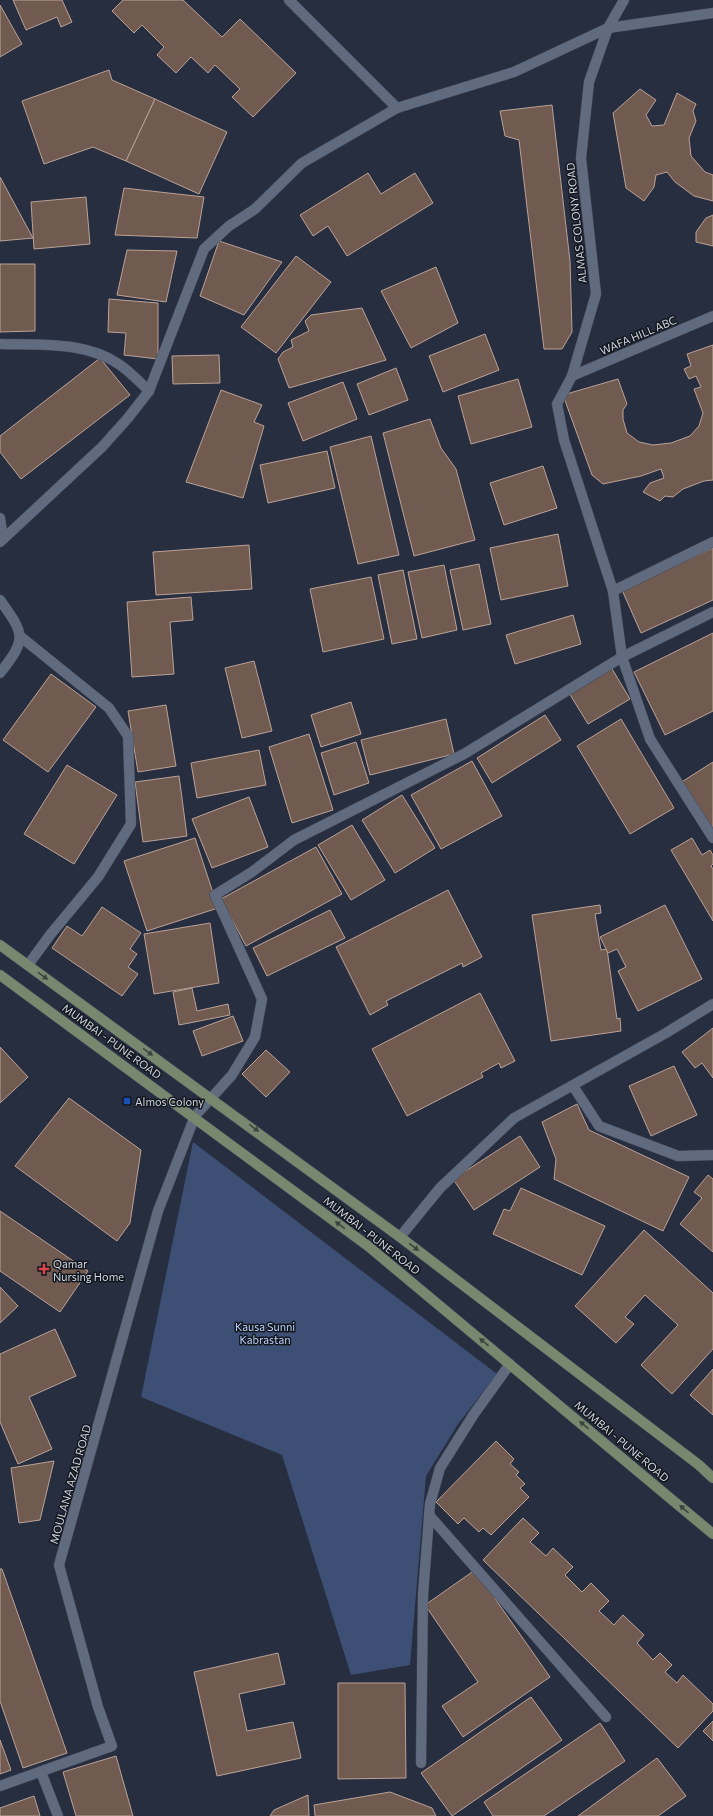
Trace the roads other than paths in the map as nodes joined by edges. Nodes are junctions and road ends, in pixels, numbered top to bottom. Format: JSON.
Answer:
{"nodes":[{"id":1,"x":289,"y":0,"type":"edge"},
{"id":2,"x":624,"y":0,"type":"edge"},
{"id":3,"x":713,"y":13,"type":"edge"},
{"id":4,"x":608,"y":28,"type":"junction"},
{"id":5,"x":397,"y":108,"type":"junction"},
{"id":6,"x":713,"y":316,"type":"edge"},
{"id":7,"x":0,"y":344,"type":"edge"},
{"id":8,"x":572,"y":376,"type":"junction"},
{"id":9,"x":150,"y":391,"type":"junction"},
{"id":10,"x":0,"y":518,"type":"edge"},
{"id":11,"x":2,"y":540,"type":"edge"},
{"id":12,"x":713,"y":542,"type":"edge"},
{"id":13,"x":613,"y":591,"type":"junction"},
{"id":14,"x":0,"y":600,"type":"edge"},
{"id":15,"x":713,"y":612,"type":"edge"},
{"id":16,"x":21,"y":637,"type":"junction"},
{"id":17,"x":622,"y":657,"type":"junction"},
{"id":18,"x":0,"y":673,"type":"edge"},
{"id":19,"x":713,"y":838,"type":"edge"},
{"id":20,"x":0,"y":945,"type":"edge"},
{"id":21,"x":28,"y":965,"type":"junction"},
{"id":22,"x":0,"y":975,"type":"edge"},
{"id":23,"x":713,"y":1004,"type":"edge"},
{"id":24,"x":572,"y":1086,"type":"junction"},
{"id":25,"x":212,"y":1098,"type":"junction"},
{"id":26,"x":194,"y":1116,"type":"junction"},
{"id":27,"x":713,"y":1155,"type":"edge"},
{"id":28,"x":400,"y":1237,"type":"junction"},
{"id":29,"x":510,"y":1364,"type":"junction"},
{"id":30,"x":713,"y":1478,"type":"edge"},
{"id":31,"x":429,"y":1515,"type":"junction"},
{"id":32,"x":713,"y":1534,"type":"edge"},
{"id":33,"x":606,"y":1717,"type":"dead end"},
{"id":34,"x":421,"y":1763,"type":"dead end"},
{"id":35,"x":41,"y":1772,"type":"junction"},
{"id":36,"x":0,"y":1786,"type":"edge"},
{"id":37,"x":58,"y":1816,"type":"edge"}],
"edges":[{"from":1,"to":5,"type":"street"},
{"from":2,"to":4,"type":"street","name":"ALMAS COLONY ROAD"},
{"from":3,"to":4,"type":"street"},
{"from":4,"to":5,"type":"street"},
{"from":4,"to":8,"type":"street","name":"ALMAS COLONY ROAD"},
{"from":5,"to":9,"type":"street"},
{"from":6,"to":8,"type":"street","name":"WAFA HILL ABC"},
{"from":7,"to":9,"type":"street"},
{"from":8,"to":13,"type":"street","name":"ALMAS COLONY ROAD"},
{"from":9,"to":11,"type":"street"},
{"from":10,"to":11,"type":"street"},
{"from":12,"to":13,"type":"street"},
{"from":13,"to":17,"type":"street","name":"ALMAS COLONY ROAD"},
{"from":14,"to":16,"type":"street"},
{"from":15,"to":17,"type":"street"},
{"from":16,"to":18,"type":"street"},
{"from":16,"to":21,"type":"street"},
{"from":17,"to":19,"type":"street","name":"ALMAS COLONY ROAD"},
{"from":17,"to":25,"type":"street"},
{"from":20,"to":21,"type":"main road","name":"MUMBAI - PUNE ROAD"},
{"from":21,"to":25,"type":"main road","name":"MUMBAI - PUNE ROAD","one_way":true},
{"from":22,"to":26,"type":"main road","name":"MUMBAI - PUNE ROAD"},
{"from":23,"to":24,"type":"street"},
{"from":24,"to":27,"type":"street"},
{"from":24,"to":28,"type":"street"},
{"from":25,"to":26,"type":"street"},
{"from":25,"to":28,"type":"main road","name":"MUMBAI - PUNE ROAD","one_way":true},
{"from":29,"to":26,"type":"main road","name":"MUMBAI - PUNE ROAD","one_way":true},
{"from":26,"to":35,"type":"street","name":"MOULANA AZAD ROAD"},
{"from":28,"to":30,"type":"main road","name":"MUMBAI - PUNE ROAD","one_way":true},
{"from":29,"to":31,"type":"street"},
{"from":32,"to":29,"type":"main road","name":"MUMBAI - PUNE ROAD","one_way":true},
{"from":31,"to":33,"type":"street"},
{"from":31,"to":34,"type":"street"},
{"from":35,"to":36,"type":"street","name":"MOULANA AZAD ROAD"},
{"from":35,"to":37,"type":"street"}]}
